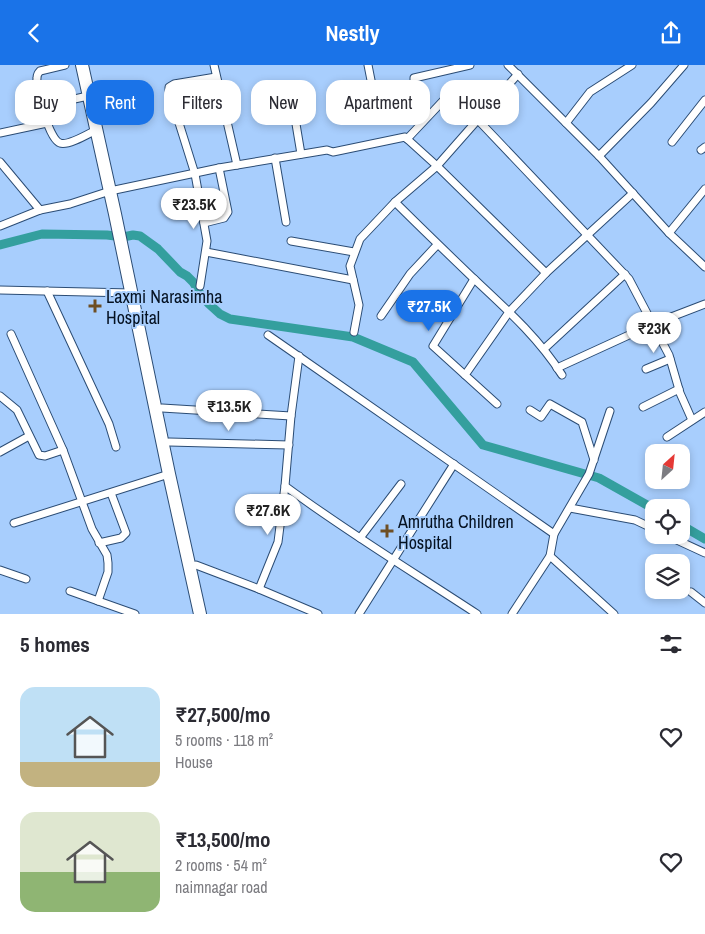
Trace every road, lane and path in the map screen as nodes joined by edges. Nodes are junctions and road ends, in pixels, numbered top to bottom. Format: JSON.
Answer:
{"nodes":[{"id":1,"x":65,"y":65,"type":"edge"},
{"id":2,"x":82,"y":65,"type":"edge"},
{"id":3,"x":91,"y":65,"type":"edge"},
{"id":4,"x":214,"y":65,"type":"edge"},
{"id":5,"x":368,"y":65,"type":"edge"},
{"id":6,"x":470,"y":65,"type":"edge"},
{"id":7,"x":508,"y":65,"type":"edge"},
{"id":8,"x":632,"y":65,"type":"edge"},
{"id":9,"x":682,"y":66,"type":"edge"},
{"id":10,"x":518,"y":74,"type":"junction"},
{"id":11,"x":216,"y":77,"type":"junction"},
{"id":12,"x":37,"y":80,"type":"edge"},
{"id":13,"x":371,"y":80,"type":"edge"},
{"id":14,"x":414,"y":80,"type":"edge"},
{"id":15,"x":513,"y":80,"type":"edge"},
{"id":16,"x":86,"y":86,"type":"edge"},
{"id":17,"x":705,"y":100,"type":"edge"},
{"id":18,"x":440,"y":103,"type":"edge"},
{"id":19,"x":430,"y":114,"type":"edge"},
{"id":20,"x":566,"y":123,"type":"junction"},
{"id":21,"x":38,"y":125,"type":"edge"},
{"id":22,"x":48,"y":125,"type":"edge"},
{"id":23,"x":95,"y":125,"type":"edge"},
{"id":24,"x":296,"y":125,"type":"edge"},
{"id":25,"x":419,"y":125,"type":"edge"},
{"id":26,"x":474,"y":125,"type":"edge"},
{"id":27,"x":483,"y":125,"type":"edge"},
{"id":28,"x":96,"y":130,"type":"junction"},
{"id":29,"x":0,"y":133,"type":"edge"},
{"id":30,"x":406,"y":139,"type":"junction"},
{"id":31,"x":672,"y":143,"type":"dead end"},
{"id":32,"x":301,"y":154,"type":"junction"},
{"id":33,"x":599,"y":156,"type":"junction"},
{"id":34,"x":275,"y":158,"type":"junction"},
{"id":35,"x":0,"y":163,"type":"edge"},
{"id":36,"x":237,"y":165,"type":"junction"},
{"id":37,"x":437,"y":166,"type":"junction"},
{"id":38,"x":219,"y":167,"type":"junction"},
{"id":39,"x":194,"y":174,"type":"junction"},
{"id":40,"x":705,"y":189,"type":"edge"},
{"id":41,"x":113,"y":190,"type":"junction"},
{"id":42,"x":633,"y":193,"type":"junction"},
{"id":43,"x":395,"y":202,"type":"junction"},
{"id":44,"x":40,"y":210,"type":"junction"},
{"id":45,"x":286,"y":222,"type":"dead end"},
{"id":46,"x":204,"y":223,"type":"junction"},
{"id":47,"x":0,"y":226,"type":"edge"},
{"id":48,"x":669,"y":233,"type":"junction"},
{"id":49,"x":587,"y":235,"type":"junction"},
{"id":50,"x":291,"y":241,"type":"dead end"},
{"id":51,"x":437,"y":245,"type":"junction"},
{"id":52,"x":206,"y":252,"type":"junction"},
{"id":53,"x":354,"y":252,"type":"junction"},
{"id":54,"x":705,"y":267,"type":"edge"},
{"id":55,"x":546,"y":273,"type":"junction"},
{"id":56,"x":625,"y":275,"type":"junction"},
{"id":57,"x":131,"y":278,"type":"junction"},
{"id":58,"x":474,"y":279,"type":"junction"},
{"id":59,"x":353,"y":280,"type":"junction"},
{"id":60,"x":200,"y":286,"type":"dead end"},
{"id":61,"x":0,"y":290,"type":"edge"},
{"id":62,"x":47,"y":291,"type":"junction"},
{"id":63,"x":131,"y":293,"type":"junction"},
{"id":64,"x":705,"y":304,"type":"edge"},
{"id":65,"x":510,"y":312,"type":"junction"},
{"id":66,"x":380,"y":316,"type":"dead end"},
{"id":67,"x":653,"y":324,"type":"junction"},
{"id":68,"x":354,"y":332,"type":"dead end"},
{"id":69,"x":11,"y":335,"type":"dead end"},
{"id":70,"x":268,"y":335,"type":"dead end"},
{"id":71,"x":544,"y":349,"type":"junction"},
{"id":72,"x":299,"y":356,"type":"junction"},
{"id":73,"x":670,"y":359,"type":"junction"},
{"id":74,"x":557,"y":368,"type":"junction"},
{"id":75,"x":646,"y":369,"type":"dead end"},
{"id":76,"x":464,"y":375,"type":"junction"},
{"id":77,"x":562,"y":375,"type":"dead end"},
{"id":78,"x":679,"y":389,"type":"junction"},
{"id":79,"x":0,"y":396,"type":"edge"},
{"id":80,"x":497,"y":404,"type":"dead end"},
{"id":81,"x":643,"y":407,"type":"dead end"},
{"id":82,"x":162,"y":408,"type":"junction"},
{"id":83,"x":530,"y":410,"type":"dead end"},
{"id":84,"x":610,"y":411,"type":"dead end"},
{"id":85,"x":705,"y":412,"type":"edge"},
{"id":86,"x":291,"y":416,"type":"junction"},
{"id":87,"x":692,"y":420,"type":"junction"},
{"id":88,"x":29,"y":436,"type":"junction"},
{"id":89,"x":667,"y":437,"type":"dead end"},
{"id":90,"x":169,"y":442,"type":"junction"},
{"id":91,"x":289,"y":445,"type":"junction"},
{"id":92,"x":116,"y":447,"type":"dead end"},
{"id":93,"x":63,"y":450,"type":"junction"},
{"id":94,"x":0,"y":453,"type":"edge"},
{"id":95,"x":594,"y":460,"type":"junction"},
{"id":96,"x":454,"y":464,"type":"junction"},
{"id":97,"x":169,"y":474,"type":"junction"},
{"id":98,"x":401,"y":484,"type":"dead end"},
{"id":99,"x":285,"y":486,"type":"junction"},
{"id":100,"x":111,"y":493,"type":"junction"},
{"id":101,"x":81,"y":502,"type":"junction"},
{"id":102,"x":570,"y":508,"type":"junction"},
{"id":103,"x":14,"y":523,"type":"dead end"},
{"id":104,"x":645,"y":525,"type":"edge"},
{"id":105,"x":554,"y":534,"type":"junction"},
{"id":106,"x":360,"y":538,"type":"junction"},
{"id":107,"x":100,"y":543,"type":"junction"},
{"id":108,"x":686,"y":544,"type":"edge"},
{"id":109,"x":705,"y":553,"type":"edge"},
{"id":110,"x":550,"y":556,"type":"junction"},
{"id":111,"x":394,"y":559,"type":"junction"},
{"id":112,"x":196,"y":565,"type":"junction"},
{"id":113,"x":0,"y":570,"type":"edge"},
{"id":114,"x":26,"y":579,"type":"dead end"},
{"id":115,"x":259,"y":589,"type":"junction"},
{"id":116,"x":70,"y":591,"type":"dead end"},
{"id":117,"x":691,"y":592,"type":"dead end"},
{"id":118,"x":98,"y":601,"type":"junction"},
{"id":119,"x":705,"y":603,"type":"edge"},
{"id":120,"x":135,"y":614,"type":"edge"},
{"id":121,"x":200,"y":614,"type":"edge"},
{"id":122,"x":207,"y":614,"type":"edge"},
{"id":123,"x":318,"y":614,"type":"edge"},
{"id":124,"x":359,"y":614,"type":"edge"},
{"id":125,"x":477,"y":614,"type":"edge"},
{"id":126,"x":512,"y":614,"type":"edge"},
{"id":127,"x":614,"y":614,"type":"edge"}],
"edges":[{"from":1,"to":12,"type":"street"},
{"from":2,"to":16,"type":"highway"},
{"from":3,"to":41,"type":"highway"},
{"from":4,"to":11,"type":"street"},
{"from":5,"to":13,"type":"street"},
{"from":6,"to":14,"type":"street"},
{"from":7,"to":10,"type":"street"},
{"from":8,"to":20,"type":"street"},
{"from":9,"to":33,"type":"street"},
{"from":10,"to":15,"type":"street"},
{"from":10,"to":20,"type":"street"},
{"from":11,"to":36,"type":"street"},
{"from":11,"to":39,"type":"street"},
{"from":17,"to":31,"type":"street"},
{"from":18,"to":19,"type":"street"},
{"from":20,"to":33,"type":"street"},
{"from":21,"to":29,"type":"street"},
{"from":22,"to":28,"type":"street"},
{"from":23,"to":28,"type":"highway"},
{"from":24,"to":32,"type":"street"},
{"from":25,"to":30,"type":"street"},
{"from":26,"to":37,"type":"street"},
{"from":27,"to":49,"type":"street"},
{"from":28,"to":41,"type":"highway"},
{"from":30,"to":32,"type":"street"},
{"from":30,"to":37,"type":"street"},
{"from":32,"to":34,"type":"street"},
{"from":33,"to":42,"type":"street"},
{"from":34,"to":36,"type":"street"},
{"from":34,"to":45,"type":"street"},
{"from":35,"to":44,"type":"street"},
{"from":36,"to":38,"type":"street"},
{"from":37,"to":43,"type":"street"},
{"from":37,"to":55,"type":"street"},
{"from":38,"to":39,"type":"street"},
{"from":38,"to":46,"type":"street"},
{"from":39,"to":41,"type":"street"},
{"from":39,"to":46,"type":"street"},
{"from":40,"to":48,"type":"street"},
{"from":41,"to":44,"type":"street"},
{"from":41,"to":57,"type":"highway"},
{"from":42,"to":48,"type":"street"},
{"from":42,"to":49,"type":"street"},
{"from":43,"to":51,"type":"street"},
{"from":43,"to":53,"type":"street"},
{"from":44,"to":47,"type":"street"},
{"from":46,"to":52,"type":"street"},
{"from":48,"to":54,"type":"street"},
{"from":49,"to":55,"type":"street"},
{"from":49,"to":56,"type":"street"},
{"from":50,"to":53,"type":"street"},
{"from":51,"to":58,"type":"street"},
{"from":51,"to":66,"type":"street"},
{"from":52,"to":59,"type":"street"},
{"from":52,"to":60,"type":"street"},
{"from":53,"to":59,"type":"street"},
{"from":55,"to":65,"type":"street"},
{"from":56,"to":67,"type":"street"},
{"from":56,"to":71,"type":"street"},
{"from":57,"to":63,"type":"highway"},
{"from":57,"to":82,"type":"highway"},
{"from":58,"to":65,"type":"street"},
{"from":58,"to":76,"type":"street"},
{"from":59,"to":68,"type":"street"},
{"from":61,"to":62,"type":"street"},
{"from":62,"to":63,"type":"street"},
{"from":62,"to":92,"type":"street"},
{"from":63,"to":97,"type":"highway"},
{"from":64,"to":67,"type":"street"},
{"from":65,"to":71,"type":"street"},
{"from":65,"to":76,"type":"street"},
{"from":67,"to":73,"type":"street"},
{"from":67,"to":74,"type":"street"},
{"from":69,"to":93,"type":"street"},
{"from":70,"to":72,"type":"street"},
{"from":71,"to":74,"type":"street"},
{"from":72,"to":86,"type":"street"},
{"from":72,"to":96,"type":"street"},
{"from":73,"to":75,"type":"street"},
{"from":73,"to":78,"type":"street"},
{"from":74,"to":77,"type":"street"},
{"from":76,"to":80,"type":"street"},
{"from":78,"to":81,"type":"street"},
{"from":78,"to":87,"type":"street"},
{"from":79,"to":88,"type":"street"},
{"from":82,"to":86,"type":"street"},
{"from":82,"to":90,"type":"highway"},
{"from":83,"to":95,"type":"street"},
{"from":84,"to":95,"type":"street"},
{"from":85,"to":87,"type":"street"},
{"from":86,"to":91,"type":"street"},
{"from":87,"to":89,"type":"street"},
{"from":88,"to":93,"type":"street"},
{"from":88,"to":94,"type":"street"},
{"from":90,"to":91,"type":"street"},
{"from":90,"to":112,"type":"highway"},
{"from":91,"to":99,"type":"street"},
{"from":93,"to":101,"type":"street"},
{"from":95,"to":102,"type":"street"},
{"from":96,"to":105,"type":"street"},
{"from":96,"to":111,"type":"street"},
{"from":97,"to":100,"type":"street"},
{"from":97,"to":121,"type":"highway"},
{"from":98,"to":106,"type":"street"},
{"from":99,"to":106,"type":"street"},
{"from":99,"to":115,"type":"street"},
{"from":100,"to":101,"type":"street"},
{"from":100,"to":107,"type":"street"},
{"from":101,"to":103,"type":"street"},
{"from":101,"to":107,"type":"street"},
{"from":102,"to":104,"type":"street"},
{"from":102,"to":105,"type":"street"},
{"from":105,"to":110,"type":"street"},
{"from":106,"to":111,"type":"street"},
{"from":107,"to":118,"type":"street"},
{"from":108,"to":109,"type":"street"},
{"from":110,"to":126,"type":"street"},
{"from":110,"to":127,"type":"street"},
{"from":111,"to":124,"type":"street"},
{"from":111,"to":125,"type":"street"},
{"from":112,"to":115,"type":"street"},
{"from":112,"to":122,"type":"highway"},
{"from":113,"to":114,"type":"street"},
{"from":115,"to":123,"type":"street"},
{"from":116,"to":118,"type":"street"},
{"from":117,"to":119,"type":"street"},
{"from":118,"to":120,"type":"street"}]}
